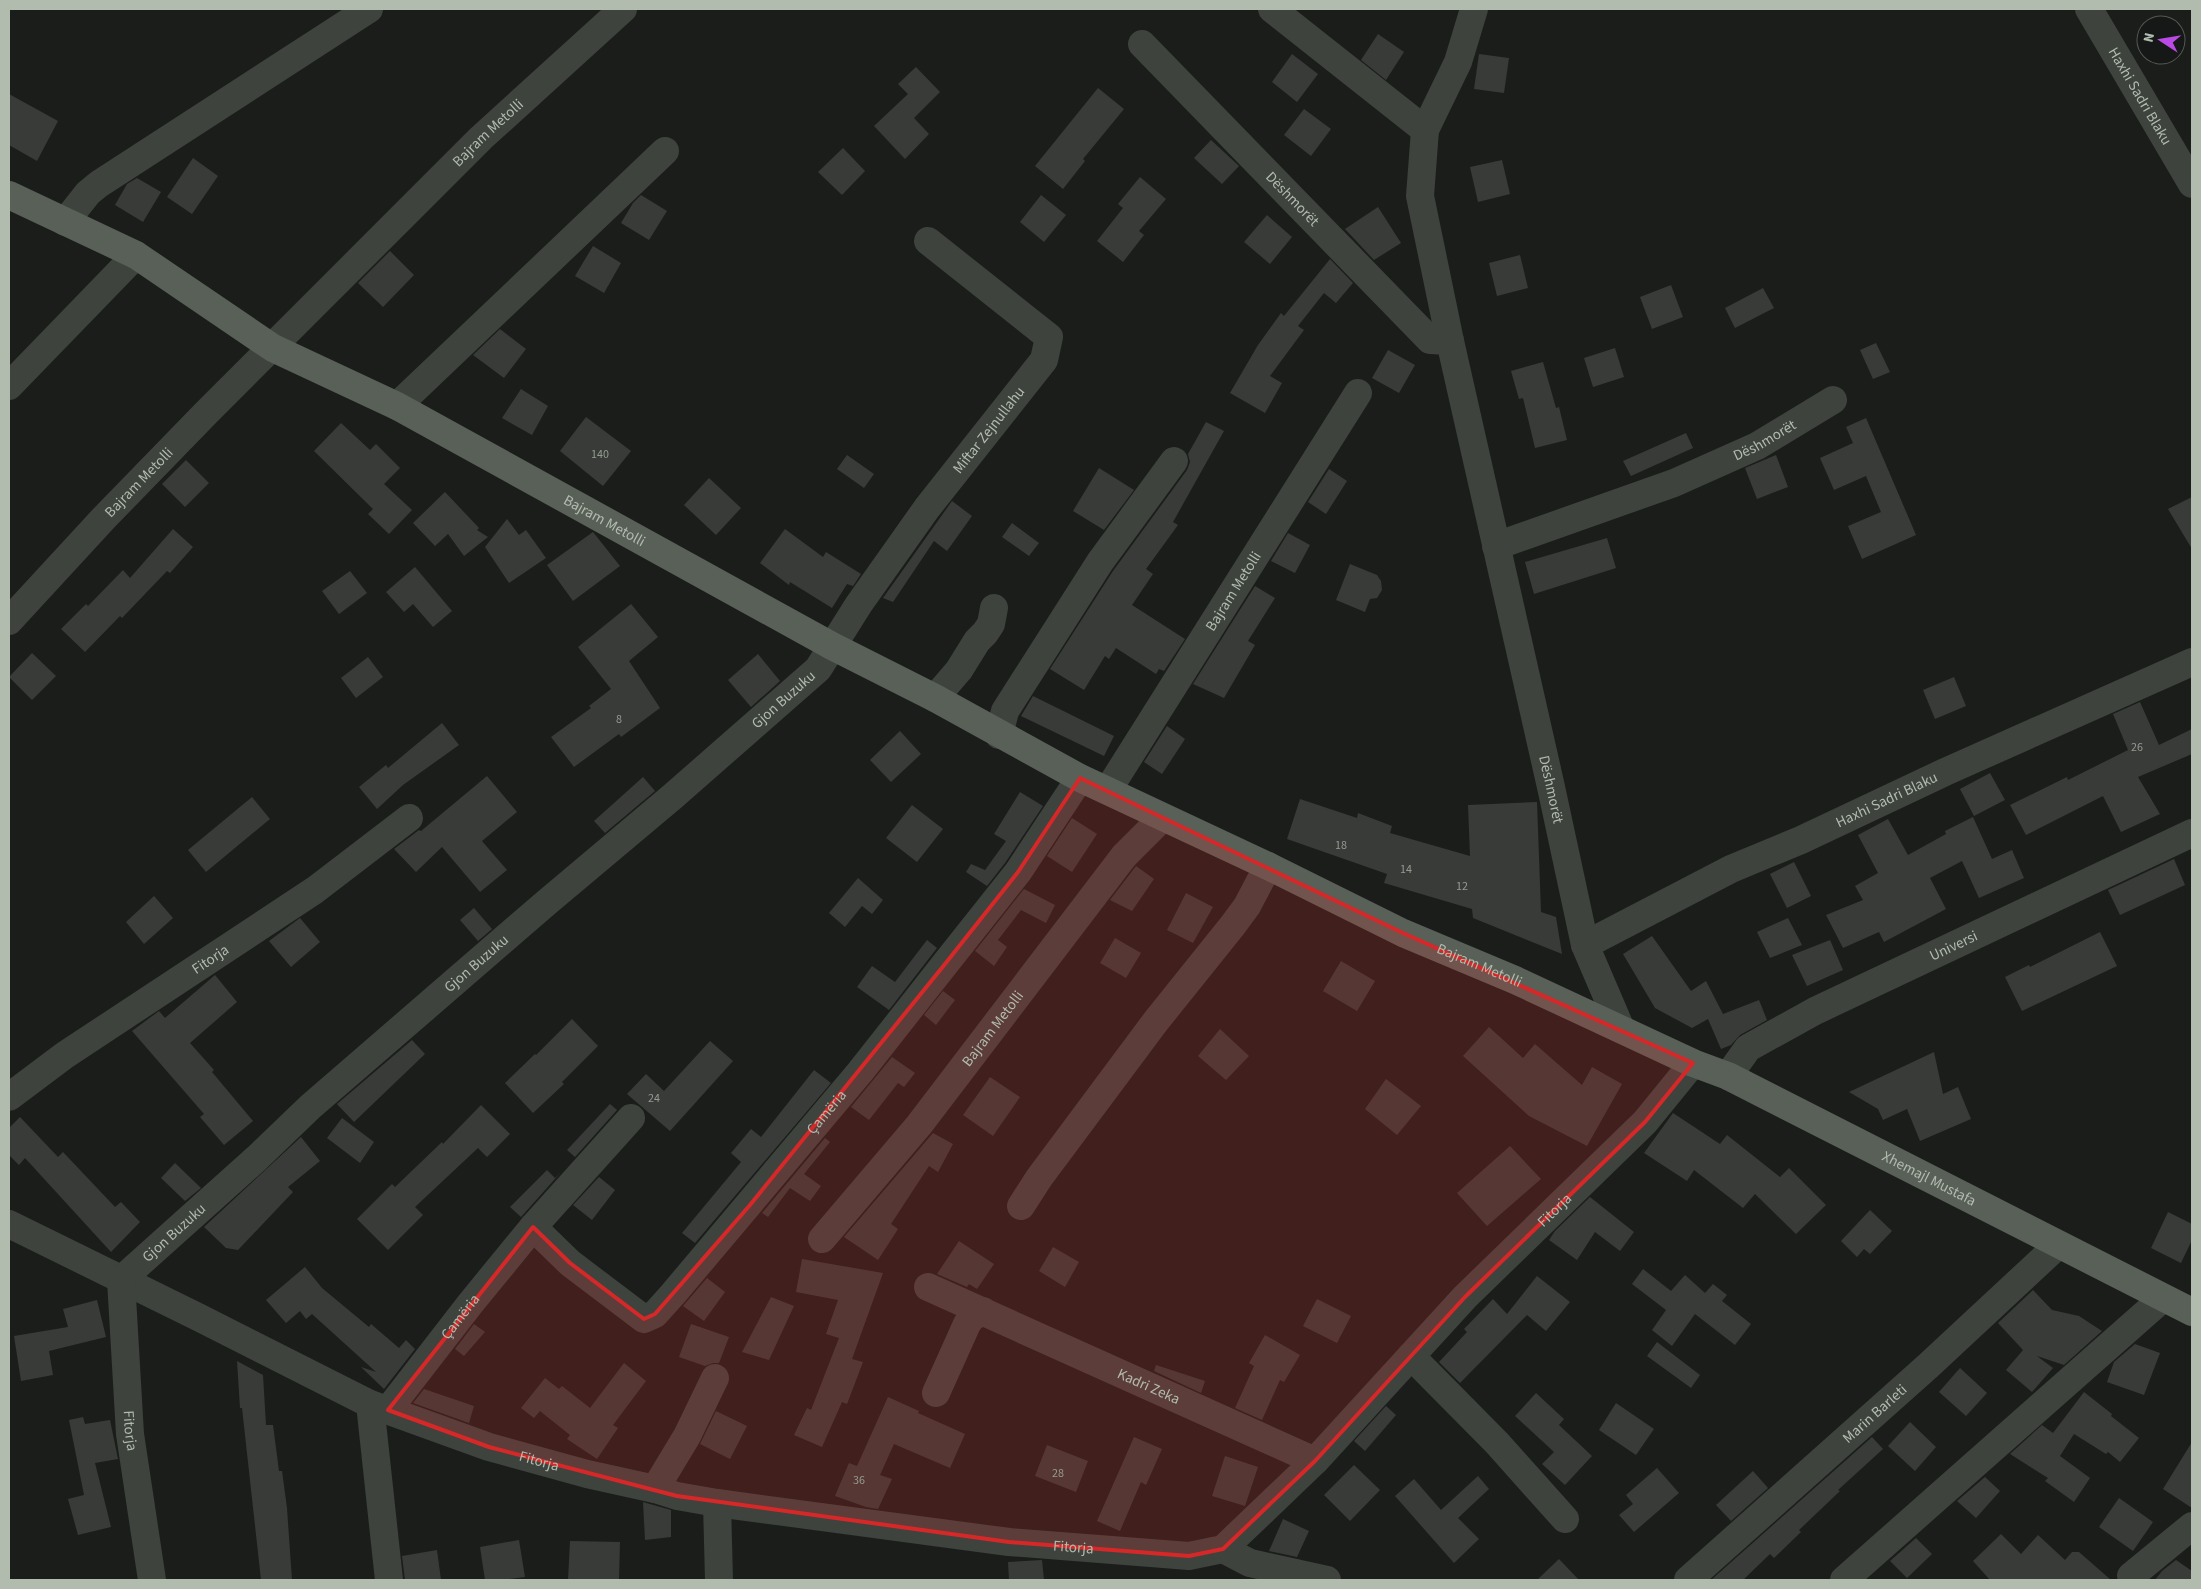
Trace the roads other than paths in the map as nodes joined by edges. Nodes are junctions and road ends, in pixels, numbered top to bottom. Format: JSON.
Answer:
{"nodes":[{"id":1,"x":368,"y":9,"type":"edge"},
{"id":2,"x":623,"y":9,"type":"edge"},
{"id":3,"x":1272,"y":9,"type":"edge"},
{"id":4,"x":1474,"y":9,"type":"edge"},
{"id":5,"x":2089,"y":9,"type":"edge"},
{"id":6,"x":1142,"y":44,"type":"dead end"},
{"id":7,"x":1425,"y":130,"type":"junction"},
{"id":8,"x":665,"y":151,"type":"dead end"},
{"id":9,"x":2192,"y":184,"type":"edge"},
{"id":10,"x":9,"y":195,"type":"edge"},
{"id":11,"x":65,"y":222,"type":"junction"},
{"id":12,"x":928,"y":241,"type":"dead end"},
{"id":13,"x":136,"y":255,"type":"junction"},
{"id":14,"x":1450,"y":340,"type":"junction"},
{"id":15,"x":273,"y":348,"type":"junction"},
{"id":16,"x":9,"y":386,"type":"edge"},
{"id":17,"x":1358,"y":393,"type":"dead end"},
{"id":18,"x":1833,"y":400,"type":"dead end"},
{"id":19,"x":397,"y":406,"type":"junction"},
{"id":20,"x":1174,"y":462,"type":"dead end"},
{"id":21,"x":1496,"y":546,"type":"junction"},
{"id":22,"x":994,"y":608,"type":"dead end"},
{"id":23,"x":9,"y":621,"type":"edge"},
{"id":24,"x":832,"y":646,"type":"junction"},
{"id":25,"x":2192,"y":662,"type":"edge"},
{"id":26,"x":935,"y":698,"type":"junction"},
{"id":27,"x":999,"y":735,"type":"junction"},
{"id":28,"x":1080,"y":778,"type":"junction"},
{"id":29,"x":1108,"y":790,"type":"junction"},
{"id":30,"x":409,"y":818,"type":"dead end"},
{"id":31,"x":1162,"y":818,"type":"junction"},
{"id":32,"x":2192,"y":833,"type":"edge"},
{"id":33,"x":1268,"y":866,"type":"junction"},
{"id":34,"x":1584,"y":945,"type":"junction"},
{"id":35,"x":1621,"y":1029,"type":"junction"},
{"id":36,"x":1693,"y":1063,"type":"junction"},
{"id":37,"x":1728,"y":1076,"type":"junction"},
{"id":38,"x":9,"y":1097,"type":"edge"},
{"id":39,"x":631,"y":1118,"type":"dead end"},
{"id":40,"x":1021,"y":1206,"type":"dead end"},
{"id":41,"x":9,"y":1224,"type":"edge"},
{"id":42,"x":533,"y":1227,"type":"junction"},
{"id":43,"x":822,"y":1239,"type":"dead end"},
{"id":44,"x":2058,"y":1245,"type":"junction"},
{"id":45,"x":121,"y":1280,"type":"junction"},
{"id":46,"x":928,"y":1287,"type":"dead end"},
{"id":47,"x":2163,"y":1298,"type":"junction"},
{"id":48,"x":983,"y":1311,"type":"junction"},
{"id":49,"x":2192,"y":1312,"type":"edge"},
{"id":50,"x":1411,"y":1356,"type":"junction"},
{"id":51,"x":715,"y":1378,"type":"dead end"},
{"id":52,"x":936,"y":1394,"type":"dead end"},
{"id":53,"x":379,"y":1407,"type":"junction"},
{"id":54,"x":1315,"y":1461,"type":"junction"},
{"id":55,"x":655,"y":1489,"type":"junction"},
{"id":56,"x":717,"y":1503,"type":"junction"},
{"id":57,"x":1565,"y":1519,"type":"dead end"},
{"id":58,"x":2192,"y":1526,"type":"edge"},
{"id":59,"x":1223,"y":1549,"type":"junction"},
{"id":60,"x":1250,"y":1572,"type":"edge"},
{"id":61,"x":2130,"y":1579,"type":"edge"},
{"id":62,"x":152,"y":1580,"type":"edge"},
{"id":63,"x":389,"y":1580,"type":"edge"},
{"id":64,"x":719,"y":1580,"type":"edge"},
{"id":65,"x":1327,"y":1580,"type":"edge"},
{"id":66,"x":1688,"y":1580,"type":"edge"},
{"id":67,"x":1844,"y":1580,"type":"edge"}],
"edges":[{"from":1,"to":11,"type":"street"},
{"from":2,"to":15,"type":"street","name":"Bajram Metolli"},
{"from":3,"to":7,"type":"street"},
{"from":4,"to":7,"type":"street","name":"Dëshmorët"},
{"from":5,"to":9,"type":"street","name":"Haxhi Sadri Blaku"},
{"from":6,"to":14,"type":"street","name":"Dëshmorët"},
{"from":7,"to":14,"type":"street","name":"Dëshmorët"},
{"from":8,"to":19,"type":"street"},
{"from":10,"to":11,"type":"main road","name":"Bajram Metolli"},
{"from":11,"to":13,"type":"main road","name":"Bajram Metolli"},
{"from":12,"to":24,"type":"street","name":"Miftar Zejnullahu"},
{"from":13,"to":15,"type":"main road","name":"Bajram Metolli"},
{"from":13,"to":16,"type":"street"},
{"from":14,"to":21,"type":"street","name":"Dëshmorët"},
{"from":15,"to":19,"type":"main road","name":"Bajram Metolli"},
{"from":15,"to":23,"type":"street","name":"Bajram Metolli"},
{"from":17,"to":29,"type":"street","name":"Bajram Metolli"},
{"from":18,"to":21,"type":"street","name":"Dëshmorët"},
{"from":19,"to":24,"type":"main road","name":"Bajram Metolli"},
{"from":20,"to":27,"type":"street"},
{"from":21,"to":34,"type":"street","name":"Dëshmorët"},
{"from":22,"to":26,"type":"street"},
{"from":24,"to":26,"type":"main road","name":"Bajram Metolli"},
{"from":24,"to":45,"type":"street","name":"Gjon Buzuku"},
{"from":25,"to":34,"type":"street","name":"Haxhi Sadri Blaku"},
{"from":26,"to":27,"type":"main road","name":"Bajram Metolli"},
{"from":27,"to":28,"type":"main road","name":"Bajram Metolli"},
{"from":28,"to":29,"type":"main road","name":"Bajram Metolli"},
{"from":28,"to":42,"type":"street","name":"Çamëria"},
{"from":29,"to":31,"type":"main road","name":"Bajram Metolli"},
{"from":30,"to":38,"type":"street","name":"Fitorja"},
{"from":31,"to":33,"type":"main road","name":"Bajram Metolli"},
{"from":31,"to":43,"type":"street","name":"Bajram Metolli"},
{"from":32,"to":37,"type":"street","name":"Universi"},
{"from":33,"to":35,"type":"main road","name":"Bajram Metolli"},
{"from":33,"to":40,"type":"street"},
{"from":34,"to":35,"type":"street","name":"Dëshmorët"},
{"from":35,"to":36,"type":"main road","name":"Bajram Metolli"},
{"from":36,"to":37,"type":"main road","name":"Xhemajl Mustafa"},
{"from":36,"to":50,"type":"street","name":"Fitorja"},
{"from":37,"to":44,"type":"main road","name":"Xhemajl Mustafa"},
{"from":39,"to":42,"type":"street","name":"Çamëria"},
{"from":41,"to":45,"type":"street","name":"Fitorja"},
{"from":42,"to":53,"type":"street","name":"Çamëria"},
{"from":44,"to":47,"type":"main road","name":"Xhemajl Mustafa"},
{"from":44,"to":66,"type":"street","name":"Marin Barleti"},
{"from":45,"to":53,"type":"street","name":"Fitorja"},
{"from":45,"to":62,"type":"street","name":"Fitorja"},
{"from":46,"to":48,"type":"street","name":"Kadri Zeka"},
{"from":47,"to":49,"type":"main road","name":"Xhemajl Mustafa"},
{"from":47,"to":67,"type":"street"},
{"from":48,"to":52,"type":"street"},
{"from":48,"to":54,"type":"street","name":"Kadri Zeka"},
{"from":50,"to":54,"type":"street","name":"Fitorja"},
{"from":50,"to":57,"type":"street"},
{"from":51,"to":55,"type":"street"},
{"from":53,"to":55,"type":"street","name":"Fitorja"},
{"from":53,"to":63,"type":"street"},
{"from":54,"to":59,"type":"street","name":"Fitorja"},
{"from":55,"to":56,"type":"street","name":"Fitorja"},
{"from":56,"to":59,"type":"street","name":"Fitorja"},
{"from":56,"to":64,"type":"street"},
{"from":58,"to":61,"type":"street"},
{"from":59,"to":60,"type":"street"},
{"from":60,"to":65,"type":"street"}]}
